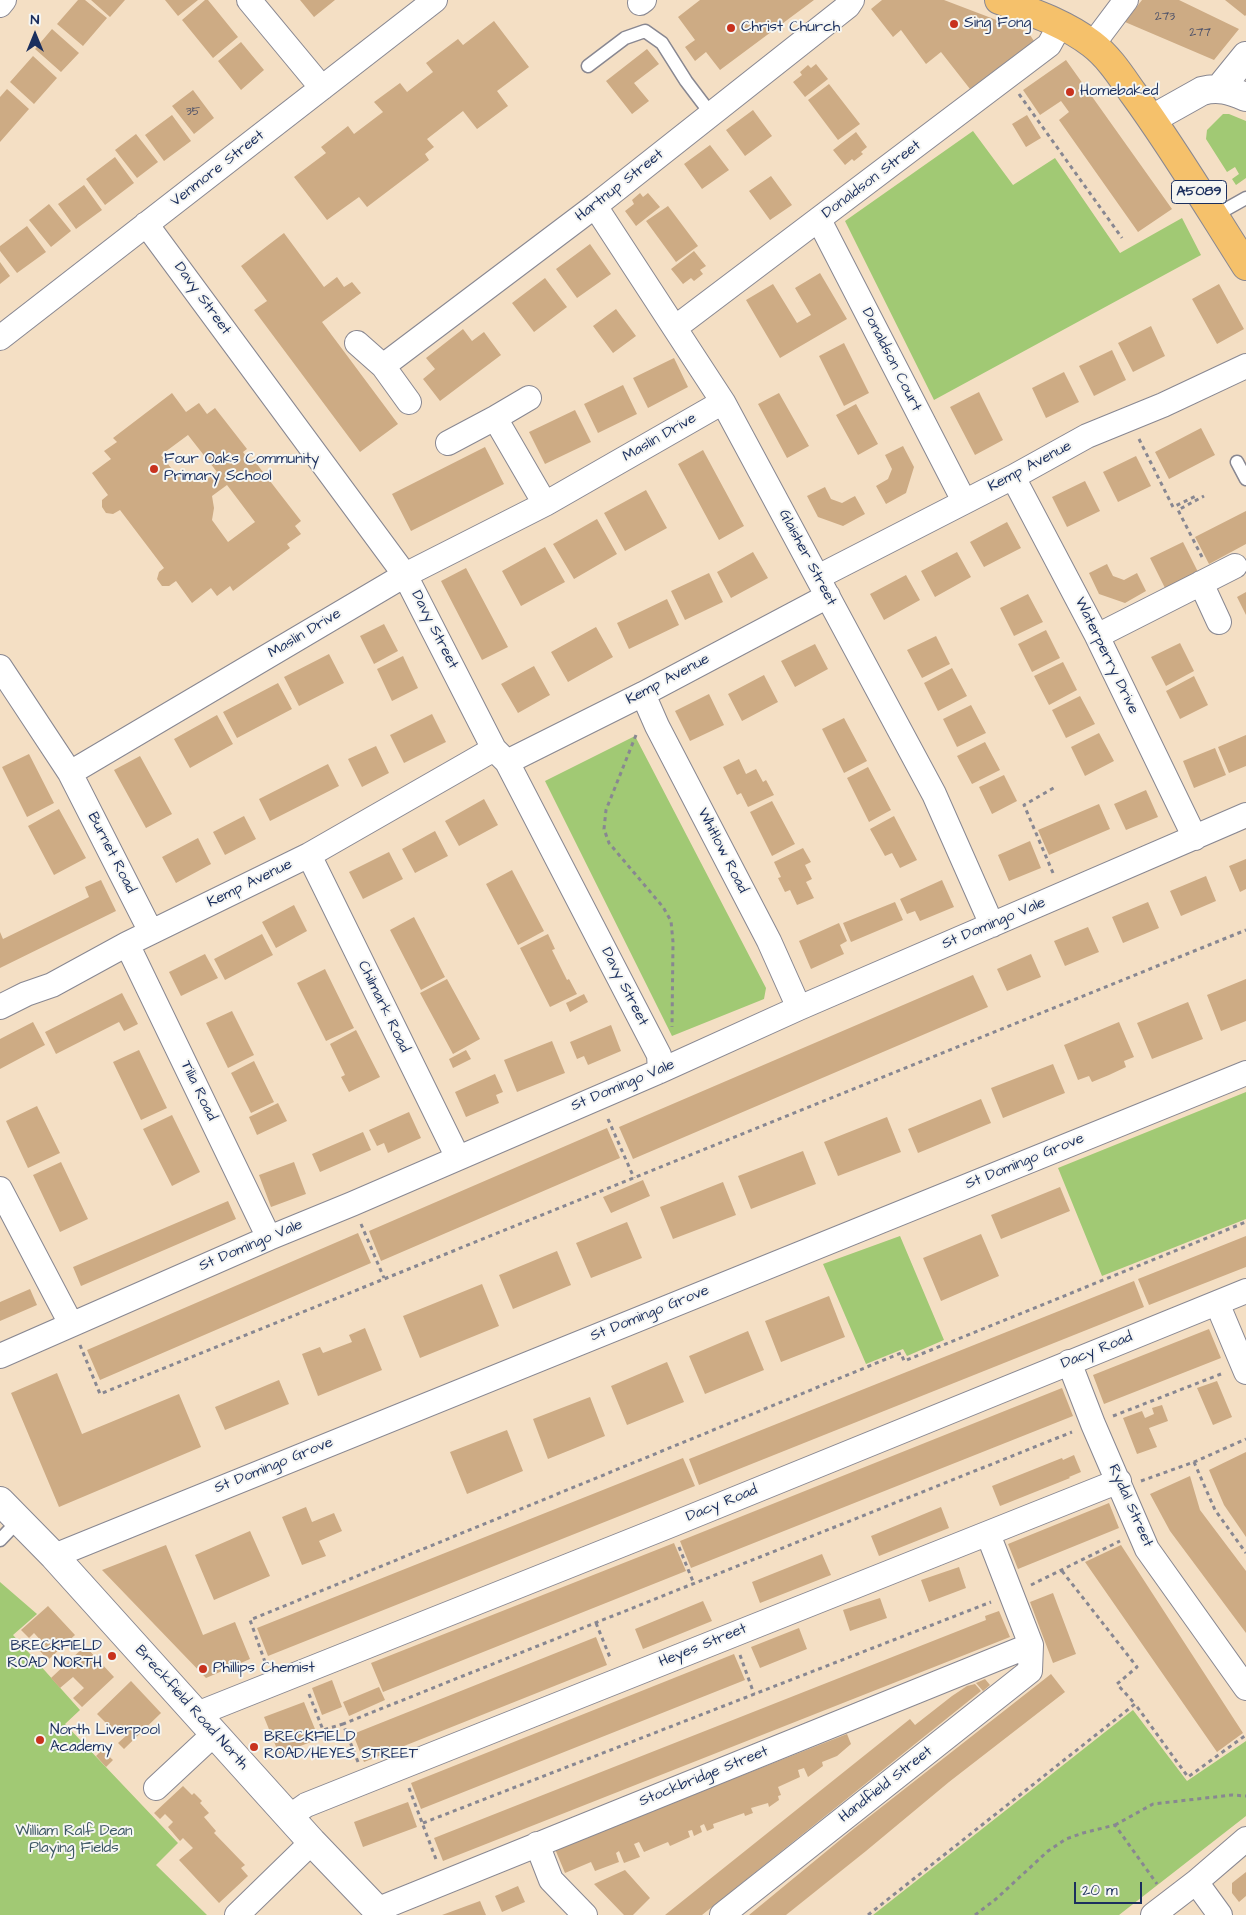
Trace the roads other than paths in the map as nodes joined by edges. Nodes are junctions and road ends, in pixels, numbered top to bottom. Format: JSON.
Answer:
{"nodes":[{"id":1,"x":4,"y":0,"type":"edge"},
{"id":2,"x":249,"y":0,"type":"edge"},
{"id":3,"x":435,"y":0,"type":"edge"},
{"id":4,"x":852,"y":0,"type":"edge"},
{"id":5,"x":999,"y":0,"type":"edge"},
{"id":6,"x":1126,"y":0,"type":"edge"},
{"id":7,"x":0,"y":5,"type":"edge"},
{"id":8,"x":1060,"y":25,"type":"junction"},
{"id":9,"x":1093,"y":44,"type":"junction"},
{"id":10,"x":1246,"y":56,"type":"edge"},
{"id":11,"x":588,"y":66,"type":"dead end"},
{"id":12,"x":322,"y":88,"type":"junction"},
{"id":13,"x":1220,"y":88,"type":"junction"},
{"id":14,"x":1246,"y":97,"type":"edge"},
{"id":15,"x":711,"y":114,"type":"junction"},
{"id":16,"x":1152,"y":119,"type":"junction"},
{"id":17,"x":1246,"y":198,"type":"edge"},
{"id":18,"x":595,"y":206,"type":"junction"},
{"id":19,"x":1214,"y":216,"type":"junction"},
{"id":20,"x":819,"y":220,"type":"junction"},
{"id":21,"x":146,"y":224,"type":"junction"},
{"id":22,"x":1246,"y":266,"type":"edge"},
{"id":23,"x":676,"y":328,"type":"junction"},
{"id":24,"x":0,"y":338,"type":"edge"},
{"id":25,"x":357,"y":342,"type":"dead end"},
{"id":26,"x":383,"y":366,"type":"junction"},
{"id":27,"x":1246,"y":366,"type":"edge"},
{"id":28,"x":529,"y":398,"type":"dead end"},
{"id":29,"x":409,"y":402,"type":"dead end"},
{"id":30,"x":724,"y":402,"type":"junction"},
{"id":31,"x":495,"y":418,"type":"junction"},
{"id":32,"x":448,"y":442,"type":"dead end"},
{"id":33,"x":1237,"y":462,"type":"dead end"},
{"id":34,"x":1013,"y":477,"type":"junction"},
{"id":35,"x":1246,"y":479,"type":"edge"},
{"id":36,"x":964,"y":501,"type":"junction"},
{"id":37,"x":544,"y":504,"type":"junction"},
{"id":38,"x":1235,"y":566,"type":"dead end"},
{"id":39,"x":405,"y":575,"type":"junction"},
{"id":40,"x":1207,"y":580,"type":"junction"},
{"id":41,"x":823,"y":586,"type":"junction"},
{"id":42,"x":1219,"y":622,"type":"dead end"},
{"id":43,"x":1097,"y":636,"type":"junction"},
{"id":44,"x":0,"y":667,"type":"edge"},
{"id":45,"x":644,"y":694,"type":"junction"},
{"id":46,"x":501,"y":755,"type":"junction"},
{"id":47,"x":70,"y":773,"type":"junction"},
{"id":48,"x":1246,"y":815,"type":"edge"},
{"id":49,"x":1195,"y":838,"type":"junction"},
{"id":50,"x":309,"y":855,"type":"junction"},
{"id":51,"x":992,"y":925,"type":"junction"},
{"id":52,"x":151,"y":932,"type":"junction"},
{"id":53,"x":127,"y":944,"type":"junction"},
{"id":54,"x":0,"y":1007,"type":"edge"},
{"id":55,"x":799,"y":1008,"type":"junction"},
{"id":56,"x":660,"y":1071,"type":"junction"},
{"id":57,"x":1246,"y":1073,"type":"edge"},
{"id":58,"x":458,"y":1158,"type":"junction"},
{"id":59,"x":0,"y":1189,"type":"edge"},
{"id":60,"x":269,"y":1238,"type":"junction"},
{"id":61,"x":1246,"y":1291,"type":"edge"},
{"id":62,"x":1217,"y":1303,"type":"junction"},
{"id":63,"x":71,"y":1324,"type":"junction"},
{"id":64,"x":0,"y":1356,"type":"edge"},
{"id":65,"x":1069,"y":1362,"type":"junction"},
{"id":66,"x":1245,"y":1369,"type":"edge"},
{"id":67,"x":1120,"y":1484,"type":"junction"},
{"id":68,"x":8,"y":1514,"type":"edge"},
{"id":69,"x":988,"y":1534,"type":"junction"},
{"id":70,"x":0,"y":1540,"type":"edge"},
{"id":71,"x":54,"y":1556,"type":"junction"},
{"id":72,"x":1031,"y":1645,"type":"junction"},
{"id":73,"x":1246,"y":1688,"type":"edge"},
{"id":74,"x":205,"y":1724,"type":"junction"},
{"id":75,"x":156,"y":1788,"type":"dead end"},
{"id":76,"x":289,"y":1817,"type":"junction"},
{"id":77,"x":1246,"y":1839,"type":"edge"},
{"id":78,"x":312,"y":1842,"type":"junction"},
{"id":79,"x":537,"y":1844,"type":"junction"},
{"id":80,"x":1196,"y":1882,"type":"junction"},
{"id":81,"x":1162,"y":1908,"type":"edge"},
{"id":82,"x":379,"y":1912,"type":"edge"},
{"id":83,"x":237,"y":1915,"type":"edge"},
{"id":84,"x":585,"y":1915,"type":"edge"},
{"id":85,"x":722,"y":1915,"type":"edge"},
{"id":86,"x":1220,"y":1915,"type":"edge"}],
"edges":[{"from":1,"to":7,"type":"street"},
{"from":2,"to":12,"type":"street"},
{"from":3,"to":12,"type":"street","name":"Venmore Street"},
{"from":4,"to":15,"type":"street","name":"Hartnup Street"},
{"from":5,"to":8,"type":"highway","number":"A5089"},
{"from":6,"to":9,"type":"street"},
{"from":8,"to":9,"type":"highway","number":"A5089"},
{"from":8,"to":20,"type":"street","name":"Donaldson Street"},
{"from":9,"to":16,"type":"highway","number":"A5089"},
{"from":10,"to":13,"type":"street"},
{"from":11,"to":15,"type":"lane"},
{"from":12,"to":21,"type":"street","name":"Venmore Street"},
{"from":13,"to":14,"type":"street"},
{"from":13,"to":16,"type":"street"},
{"from":15,"to":18,"type":"street","name":"Hartnup Street"},
{"from":16,"to":19,"type":"highway","number":"A5089"},
{"from":17,"to":19,"type":"lane"},
{"from":18,"to":23,"type":"street","name":"Glaisher Street"},
{"from":18,"to":26,"type":"street","name":"Hartnup Street"},
{"from":19,"to":22,"type":"highway","number":"A5089"},
{"from":20,"to":23,"type":"street","name":"Donaldson Street"},
{"from":20,"to":36,"type":"street","name":"Donaldson Court"},
{"from":21,"to":24,"type":"street","name":"Venmore Street"},
{"from":21,"to":39,"type":"street","name":"Davy Street"},
{"from":23,"to":30,"type":"street","name":"Glaisher Street"},
{"from":25,"to":26,"type":"street"},
{"from":26,"to":29,"type":"street"},
{"from":27,"to":34,"type":"street","name":"Kemp Avenue"},
{"from":28,"to":31,"type":"street"},
{"from":30,"to":37,"type":"street","name":"Maslin Drive"},
{"from":30,"to":41,"type":"street","name":"Glaisher Street"},
{"from":31,"to":32,"type":"street"},
{"from":31,"to":37,"type":"street"},
{"from":33,"to":35,"type":"lane"},
{"from":34,"to":36,"type":"street","name":"Kemp Avenue"},
{"from":34,"to":43,"type":"street","name":"Waterperry Drive"},
{"from":36,"to":41,"type":"street","name":"Kemp Avenue"},
{"from":37,"to":39,"type":"street","name":"Maslin Drive"},
{"from":38,"to":40,"type":"street"},
{"from":39,"to":46,"type":"street","name":"Davy Street"},
{"from":39,"to":47,"type":"street","name":"Maslin Drive"},
{"from":40,"to":42,"type":"street"},
{"from":40,"to":43,"type":"street"},
{"from":41,"to":45,"type":"street","name":"Kemp Avenue"},
{"from":41,"to":51,"type":"street","name":"Glaisher Street"},
{"from":43,"to":49,"type":"street","name":"Waterperry Drive"},
{"from":44,"to":47,"type":"street","name":"Burnet Road"},
{"from":45,"to":46,"type":"street","name":"Kemp Avenue"},
{"from":45,"to":55,"type":"street","name":"Whitlow Road"},
{"from":46,"to":50,"type":"street","name":"Kemp Avenue"},
{"from":46,"to":56,"type":"street","name":"Davy Street"},
{"from":47,"to":52,"type":"street","name":"Burnet Road"},
{"from":48,"to":49,"type":"street","name":"St Domingo Vale"},
{"from":49,"to":51,"type":"street","name":"St Domingo Vale"},
{"from":50,"to":52,"type":"street","name":"Kemp Avenue"},
{"from":50,"to":58,"type":"street","name":"Chilmark Road"},
{"from":51,"to":55,"type":"street","name":"St Domingo Vale"},
{"from":52,"to":53,"type":"street","name":"Kemp Avenue"},
{"from":53,"to":54,"type":"street","name":"Kemp Avenue"},
{"from":53,"to":60,"type":"street","name":"Tilia Road"},
{"from":55,"to":56,"type":"street","name":"St Domingo Vale"},
{"from":56,"to":58,"type":"street","name":"St Domingo Vale"},
{"from":57,"to":71,"type":"street","name":"St Domingo Grove"},
{"from":58,"to":60,"type":"street","name":"St Domingo Vale"},
{"from":59,"to":63,"type":"street"},
{"from":60,"to":63,"type":"street","name":"St Domingo Vale"},
{"from":61,"to":62,"type":"street","name":"Dacy Road"},
{"from":62,"to":65,"type":"street","name":"Dacy Road"},
{"from":62,"to":66,"type":"street"},
{"from":63,"to":64,"type":"street","name":"St Domingo Vale"},
{"from":65,"to":67,"type":"street","name":"Rydal Street"},
{"from":65,"to":74,"type":"street","name":"Dacy Road"},
{"from":67,"to":69,"type":"street","name":"Heyes Street"},
{"from":67,"to":73,"type":"street","name":"Rydal Street"},
{"from":68,"to":70,"type":"lane"},
{"from":68,"to":71,"type":"street","name":"Breckfield Road North"},
{"from":69,"to":72,"type":"street"},
{"from":69,"to":76,"type":"street","name":"Heyes Street"},
{"from":71,"to":74,"type":"street","name":"Breckfield Road North"},
{"from":72,"to":79,"type":"street","name":"Stockbridge Street"},
{"from":72,"to":85,"type":"street","name":"Handfield Street"},
{"from":74,"to":75,"type":"street"},
{"from":74,"to":76,"type":"street","name":"Breckfield Road North"},
{"from":76,"to":78,"type":"street","name":"Breckfield Road North"},
{"from":77,"to":80,"type":"street"},
{"from":78,"to":82,"type":"street","name":"Breckfield Road North"},
{"from":78,"to":83,"type":"street"},
{"from":79,"to":82,"type":"street","name":"Stockbridge Street"},
{"from":79,"to":84,"type":"street"},
{"from":80,"to":81,"type":"street"},
{"from":80,"to":86,"type":"street"}]}
